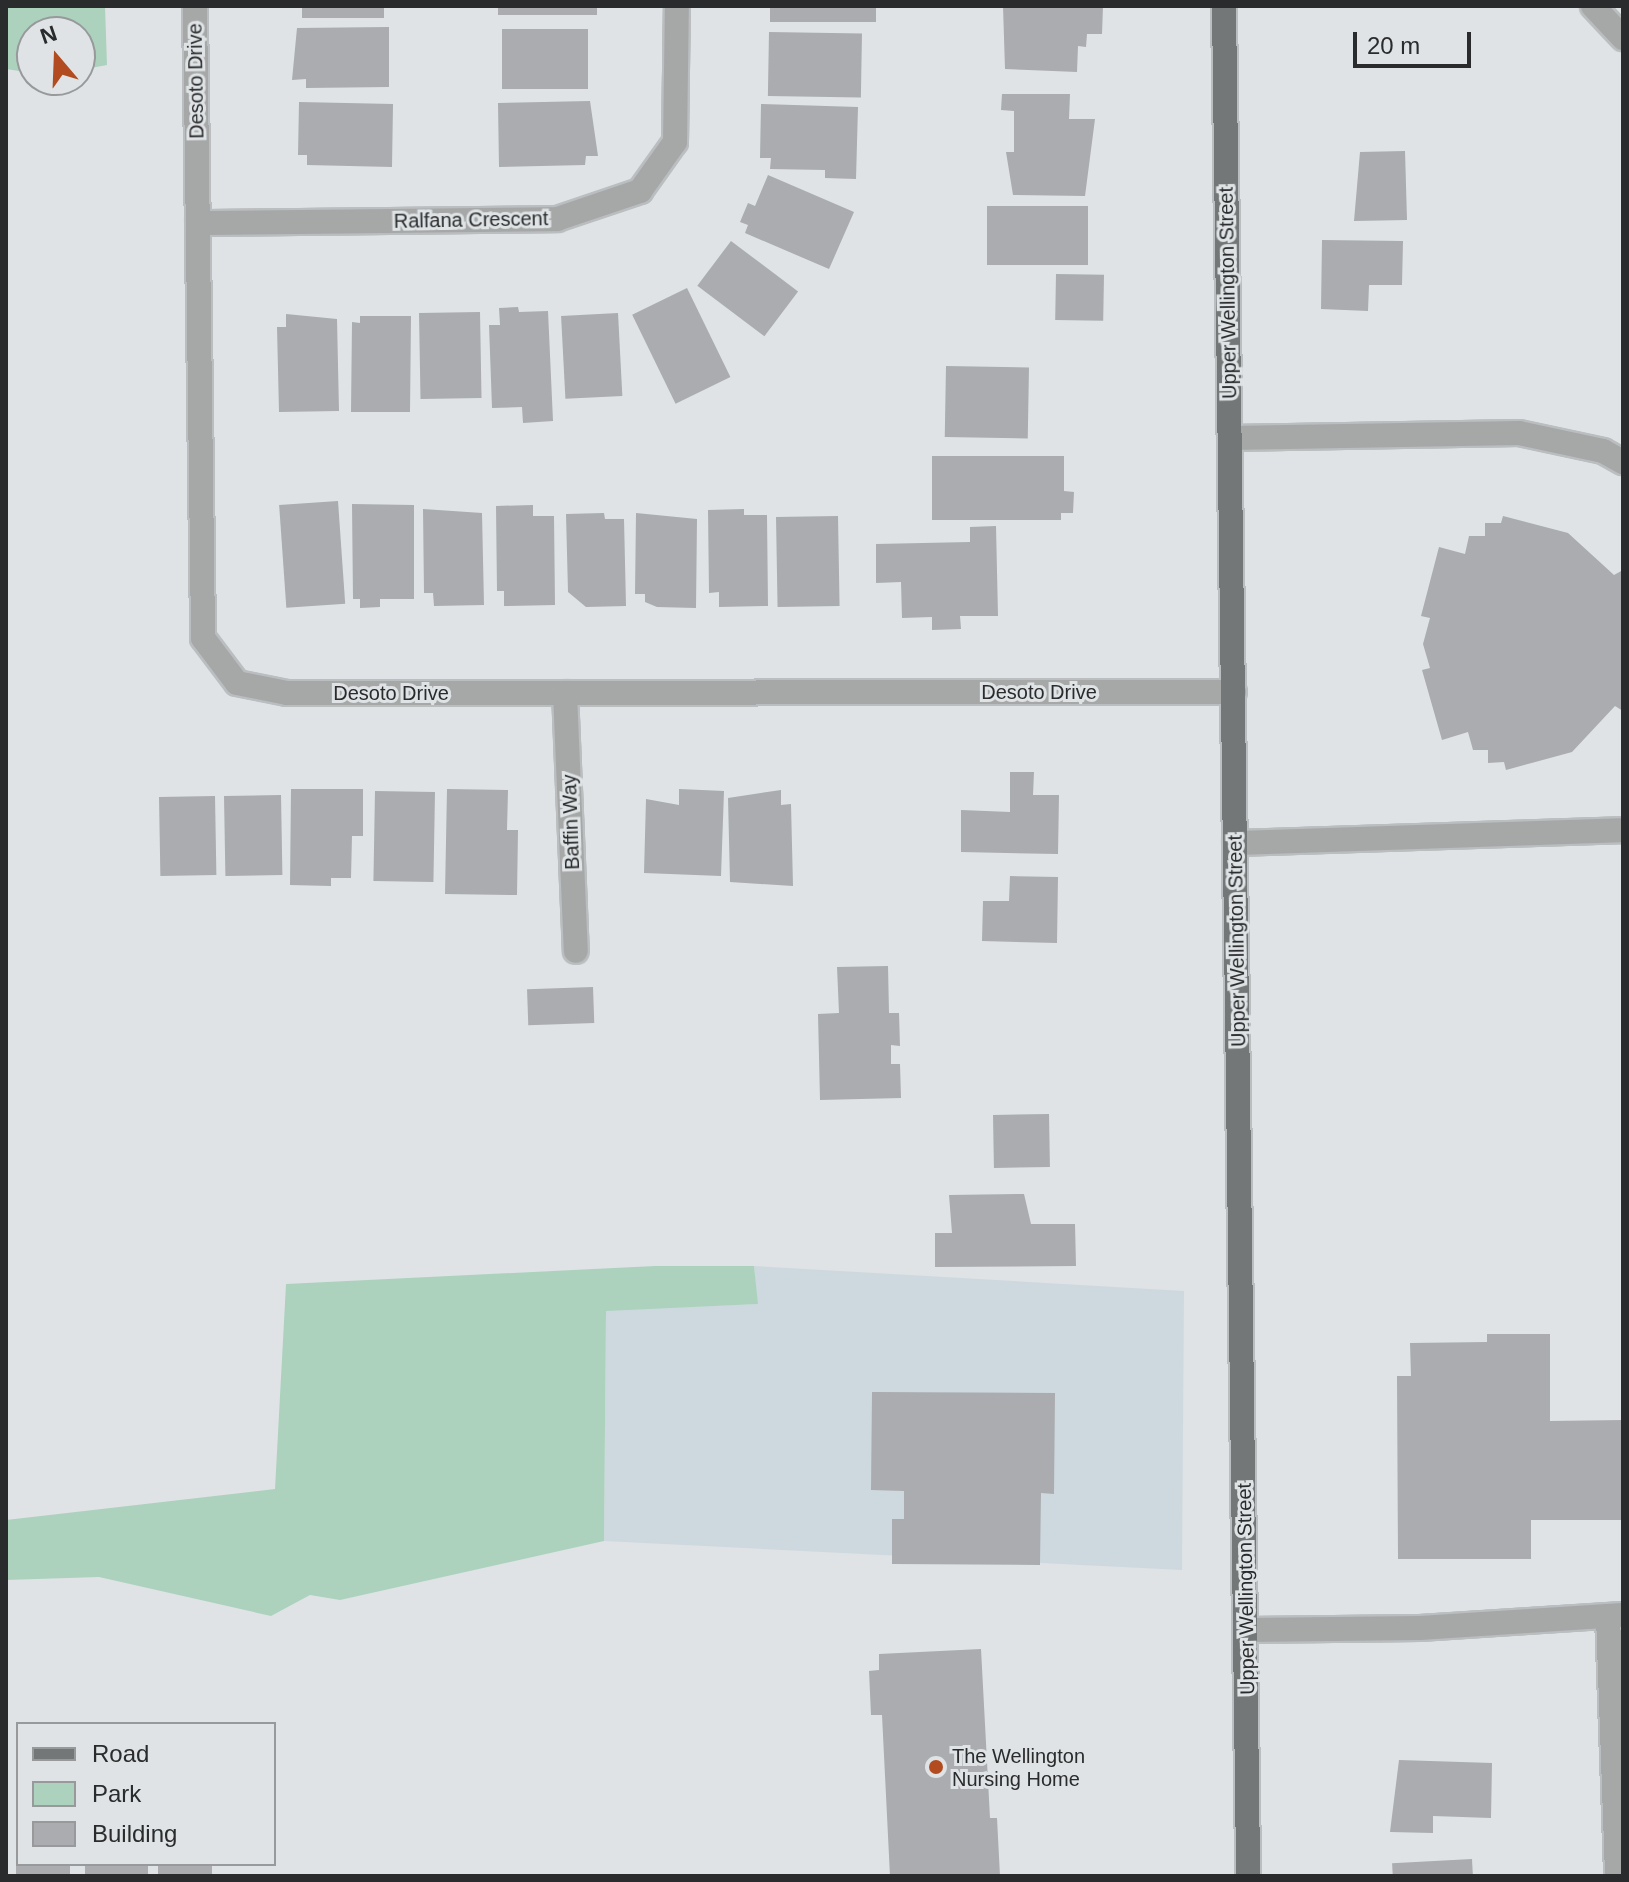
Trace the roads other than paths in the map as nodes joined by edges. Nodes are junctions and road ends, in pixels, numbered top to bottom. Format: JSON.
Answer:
{"nodes":[{"id":1,"x":195,"y":6,"type":"edge"},
{"id":2,"x":677,"y":6,"type":"edge"},
{"id":3,"x":1224,"y":6,"type":"edge"},
{"id":4,"x":1593,"y":6,"type":"edge"},
{"id":5,"x":1623,"y":38,"type":"edge"},
{"id":6,"x":198,"y":223,"type":"junction"},
{"id":7,"x":1230,"y":438,"type":"junction"},
{"id":8,"x":1623,"y":462,"type":"edge"},
{"id":9,"x":1234,"y":692,"type":"junction"},
{"id":10,"x":565,"y":693,"type":"junction"},
{"id":11,"x":1623,"y":830,"type":"edge"},
{"id":12,"x":1235,"y":843,"type":"junction"},
{"id":13,"x":576,"y":951,"type":"dead end"},
{"id":14,"x":1616,"y":1616,"type":"edge"},
{"id":15,"x":1247,"y":1630,"type":"junction"},
{"id":16,"x":1248,"y":1876,"type":"edge"},
{"id":17,"x":1617,"y":1876,"type":"edge"}],
"edges":[{"from":1,"to":6,"type":"street","name":"Desoto Drive"},
{"from":2,"to":6,"type":"street","name":"Ralfana Crescent"},
{"from":3,"to":7,"type":"main road","name":"Upper Wellington Street"},
{"from":4,"to":5,"type":"street"},
{"from":6,"to":10,"type":"street","name":"Desoto Drive"},
{"from":7,"to":8,"type":"street"},
{"from":7,"to":9,"type":"main road","name":"Upper Wellington Street"},
{"from":9,"to":10,"type":"street","name":"Desoto Drive"},
{"from":9,"to":12,"type":"main road","name":"Upper Wellington Street"},
{"from":10,"to":13,"type":"street","name":"Baffin Way"},
{"from":11,"to":12,"type":"street"},
{"from":12,"to":15,"type":"main road","name":"Upper Wellington Street"},
{"from":14,"to":15,"type":"street"},
{"from":14,"to":17,"type":"street"},
{"from":15,"to":16,"type":"main road","name":"Upper Wellington Street"}]}
